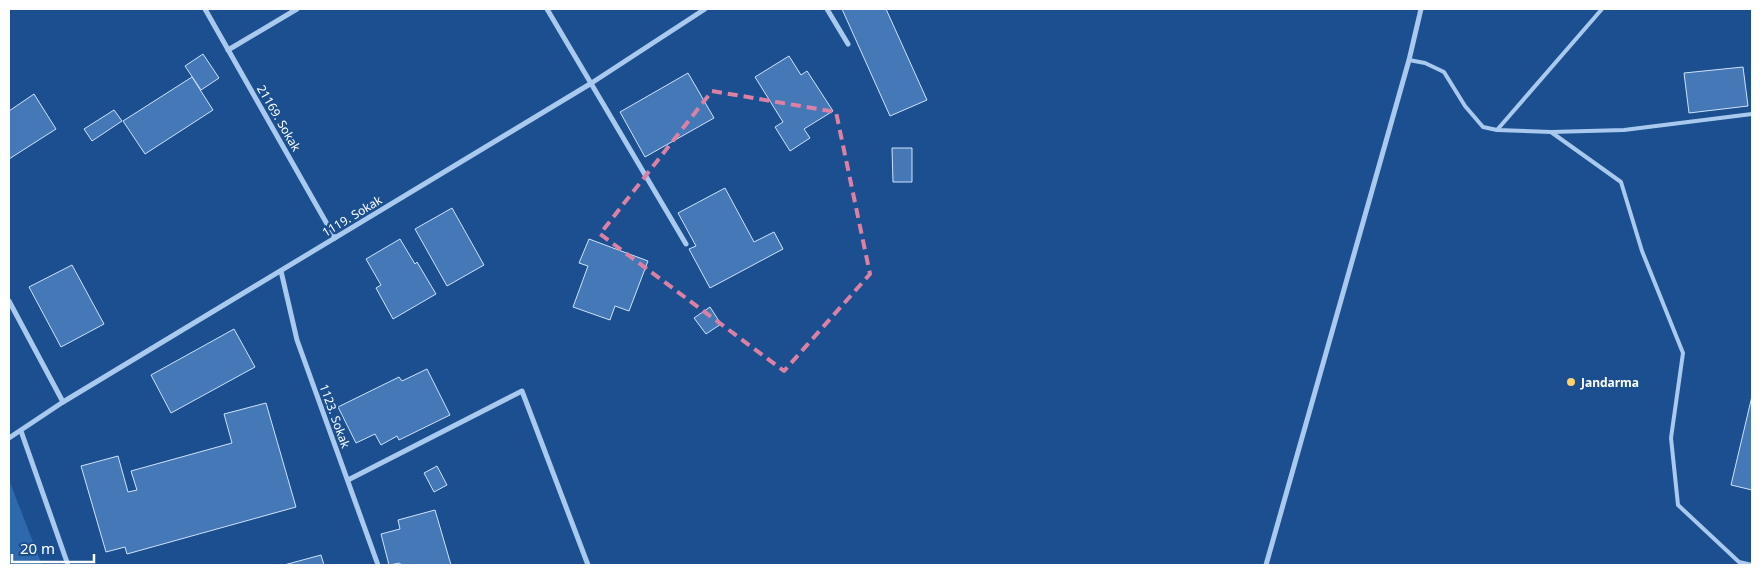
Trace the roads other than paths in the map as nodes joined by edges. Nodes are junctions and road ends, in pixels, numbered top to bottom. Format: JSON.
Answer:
{"nodes":[{"id":1,"x":205,"y":9,"type":"edge"},
{"id":2,"x":297,"y":9,"type":"edge"},
{"id":3,"x":547,"y":9,"type":"edge"},
{"id":4,"x":705,"y":9,"type":"edge"},
{"id":5,"x":827,"y":9,"type":"edge"},
{"id":6,"x":1421,"y":9,"type":"edge"},
{"id":7,"x":1602,"y":9,"type":"edge"},
{"id":8,"x":848,"y":44,"type":"dead end"},
{"id":9,"x":228,"y":50,"type":"junction"},
{"id":10,"x":1409,"y":60,"type":"junction"},
{"id":11,"x":590,"y":84,"type":"junction"},
{"id":12,"x":1752,"y":114,"type":"edge"},
{"id":13,"x":1497,"y":130,"type":"junction"},
{"id":14,"x":1551,"y":132,"type":"junction"},
{"id":15,"x":335,"y":238,"type":"junction"},
{"id":16,"x":686,"y":244,"type":"dead end"},
{"id":17,"x":281,"y":271,"type":"junction"},
{"id":18,"x":9,"y":301,"type":"edge"},
{"id":19,"x":63,"y":402,"type":"junction"},
{"id":20,"x":21,"y":431,"type":"junction"},
{"id":21,"x":9,"y":438,"type":"edge"},
{"id":22,"x":348,"y":480,"type":"junction"},
{"id":23,"x":68,"y":565,"type":"edge"},
{"id":24,"x":378,"y":565,"type":"edge"},
{"id":25,"x":588,"y":565,"type":"edge"},
{"id":26,"x":1266,"y":565,"type":"edge"},
{"id":27,"x":1752,"y":565,"type":"edge"}],
"edges":[{"from":1,"to":9,"type":"street","name":"21169. Sokak"},
{"from":2,"to":9,"type":"street"},
{"from":3,"to":11,"type":"street"},
{"from":4,"to":11,"type":"street","name":"1119. Sokak"},
{"from":5,"to":8,"type":"street"},
{"from":6,"to":10,"type":"street"},
{"from":7,"to":13,"type":"lane"},
{"from":9,"to":15,"type":"street","name":"21169. Sokak"},
{"from":10,"to":13,"type":"lane"},
{"from":10,"to":26,"type":"street"},
{"from":11,"to":15,"type":"street","name":"1119. Sokak"},
{"from":11,"to":16,"type":"street"},
{"from":12,"to":14,"type":"lane"},
{"from":13,"to":14,"type":"lane"},
{"from":14,"to":27,"type":"lane"},
{"from":15,"to":17,"type":"street","name":"1119. Sokak"},
{"from":17,"to":19,"type":"street","name":"1119. Sokak"},
{"from":17,"to":22,"type":"street","name":"1123. Sokak"},
{"from":18,"to":19,"type":"street"},
{"from":19,"to":20,"type":"street","name":"1119. Sokak"},
{"from":20,"to":21,"type":"street","name":"1119. Sokak"},
{"from":20,"to":23,"type":"street"},
{"from":22,"to":24,"type":"street","name":"1123. Sokak"},
{"from":22,"to":25,"type":"street"}]}
